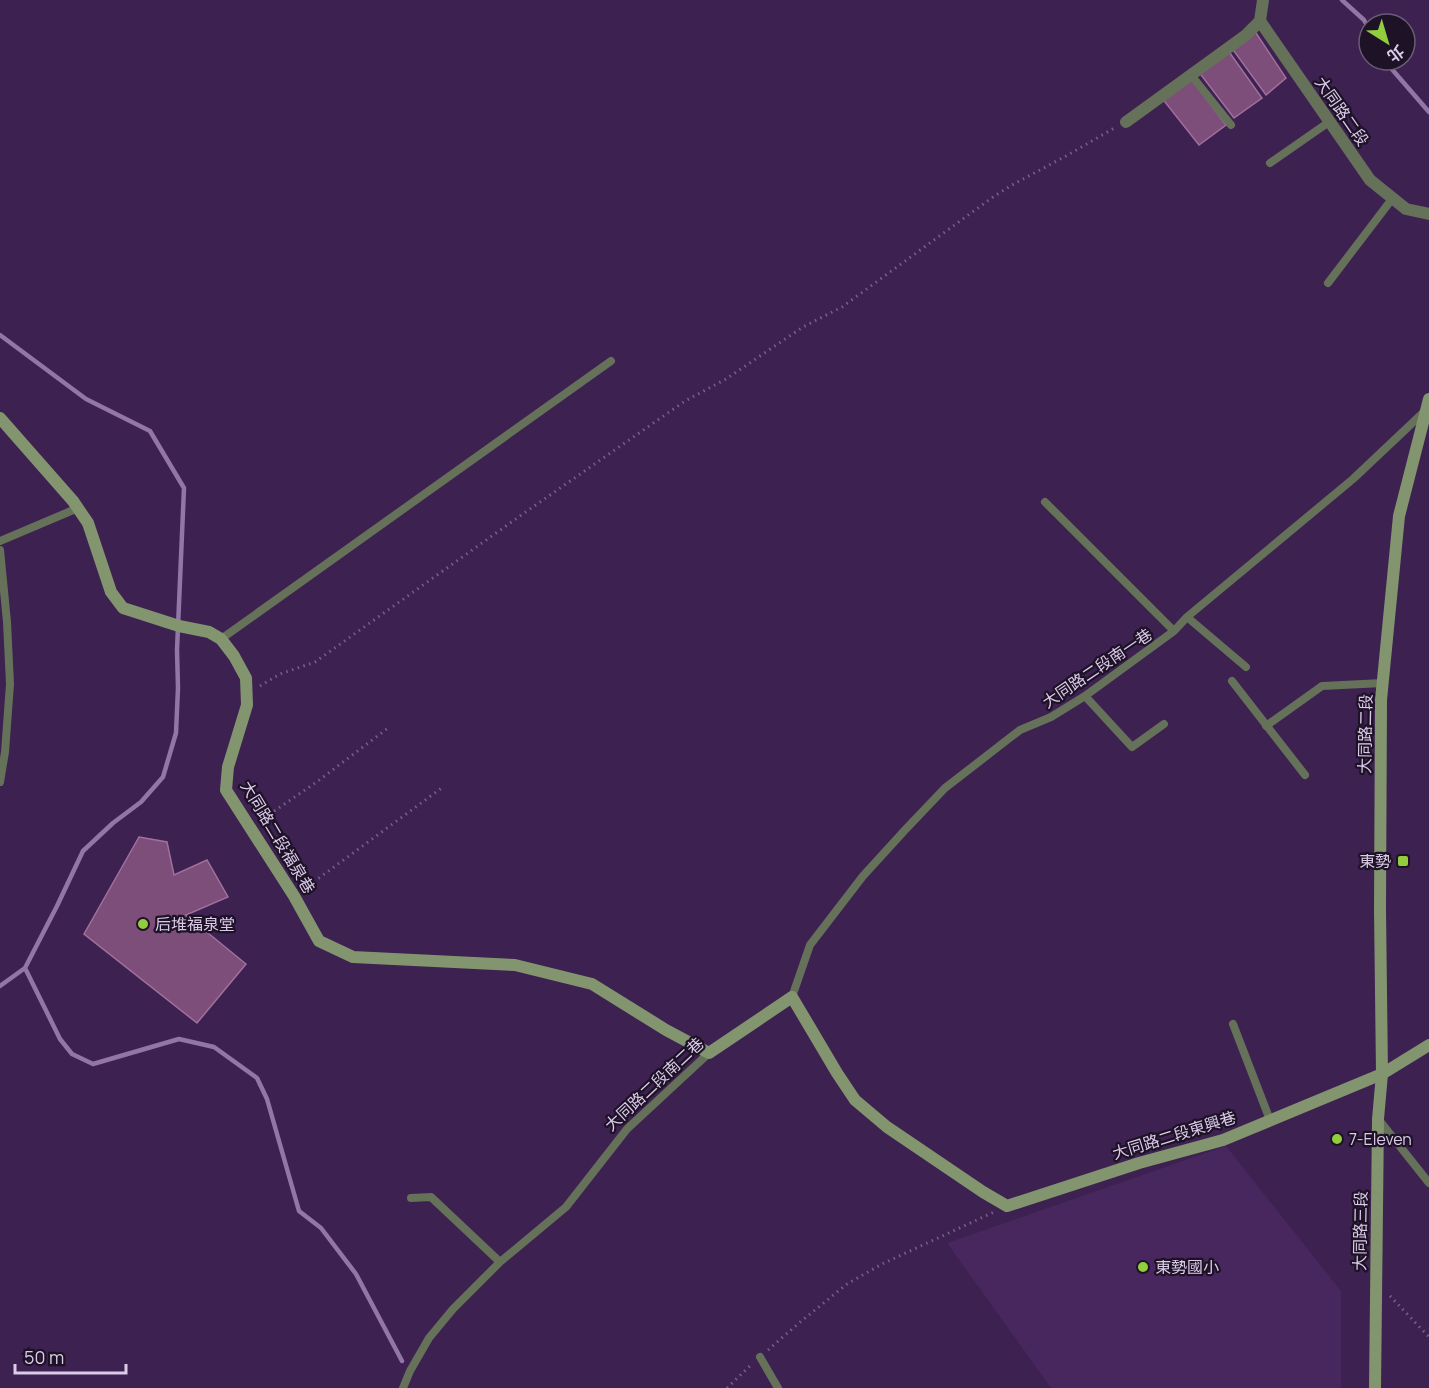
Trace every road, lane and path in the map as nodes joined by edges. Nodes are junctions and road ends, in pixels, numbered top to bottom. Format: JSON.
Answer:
{"nodes":[{"id":1,"x":1263,"y":0,"type":"edge"},
{"id":2,"x":1260,"y":21,"type":"junction"},
{"id":3,"x":1191,"y":75,"type":"junction"},
{"id":4,"x":1126,"y":122,"type":"joint"},
{"id":5,"x":1329,"y":122,"type":"junction"},
{"id":6,"x":1231,"y":125,"type":"dead end"},
{"id":7,"x":1270,"y":163,"type":"dead end"},
{"id":8,"x":1392,"y":199,"type":"junction"},
{"id":9,"x":1429,"y":214,"type":"edge"},
{"id":10,"x":1328,"y":283,"type":"dead end"},
{"id":11,"x":612,"y":361,"type":"dead end"},
{"id":12,"x":1428,"y":405,"type":"edge"},
{"id":13,"x":0,"y":418,"type":"edge"},
{"id":14,"x":1045,"y":502,"type":"dead end"},
{"id":15,"x":78,"y":508,"type":"junction"},
{"id":16,"x":0,"y":541,"type":"edge"},
{"id":17,"x":0,"y":550,"type":"edge"},
{"id":18,"x":1187,"y":617,"type":"junction"},
{"id":19,"x":1174,"y":631,"type":"junction"},
{"id":20,"x":221,"y":639,"type":"junction"},
{"id":21,"x":1246,"y":667,"type":"dead end"},
{"id":22,"x":1233,"y":681,"type":"dead end"},
{"id":23,"x":1383,"y":683,"type":"junction"},
{"id":24,"x":247,"y":694,"type":"junction"},
{"id":25,"x":1085,"y":696,"type":"junction"},
{"id":26,"x":1164,"y":724,"type":"dead end"},
{"id":27,"x":1266,"y":726,"type":"junction"},
{"id":28,"x":388,"y":728,"type":"dead end"},
{"id":29,"x":1305,"y":775,"type":"dead end"},
{"id":30,"x":0,"y":782,"type":"edge"},
{"id":31,"x":442,"y":787,"type":"dead end"},
{"id":32,"x":256,"y":837,"type":"junction"},
{"id":33,"x":294,"y":896,"type":"junction"},
{"id":34,"x":792,"y":997,"type":"junction"},
{"id":35,"x":1233,"y":1024,"type":"dead end"},
{"id":36,"x":1429,"y":1045,"type":"edge"},
{"id":37,"x":709,"y":1053,"type":"junction"},
{"id":38,"x":1382,"y":1074,"type":"junction"},
{"id":39,"x":1378,"y":1119,"type":"junction"},
{"id":40,"x":1270,"y":1120,"type":"junction"},
{"id":41,"x":1429,"y":1183,"type":"edge"},
{"id":42,"x":411,"y":1198,"type":"dead end"},
{"id":43,"x":1007,"y":1206,"type":"junction"},
{"id":44,"x":500,"y":1262,"type":"junction"},
{"id":45,"x":1376,"y":1282,"type":"junction"},
{"id":46,"x":1429,"y":1337,"type":"edge"},
{"id":47,"x":760,"y":1357,"type":"junction"},
{"id":48,"x":403,"y":1388,"type":"edge"},
{"id":49,"x":727,"y":1388,"type":"edge"},
{"id":50,"x":778,"y":1388,"type":"edge"},
{"id":51,"x":1375,"y":1388,"type":"edge"}],
"edges":[{"from":1,"to":2,"type":"street"},
{"from":2,"to":3,"type":"street"},
{"from":2,"to":5,"type":"street","name":"大同路二段"},
{"from":3,"to":4,"type":"street"},
{"from":3,"to":6,"type":"lane"},
{"from":4,"to":24,"type":"path"},
{"from":5,"to":7,"type":"lane"},
{"from":5,"to":8,"type":"street","name":"大同路二段"},
{"from":8,"to":9,"type":"street","name":"大同路二段"},
{"from":8,"to":10,"type":"lane"},
{"from":11,"to":20,"type":"lane"},
{"from":12,"to":18,"type":"lane","name":"大同路二段南一巷"},
{"from":12,"to":23,"type":"street","name":"大同路二段"},
{"from":13,"to":15,"type":"street"},
{"from":14,"to":19,"type":"lane"},
{"from":15,"to":16,"type":"lane"},
{"from":15,"to":20,"type":"street"},
{"from":17,"to":30,"type":"lane"},
{"from":18,"to":19,"type":"lane","name":"大同路二段南一巷"},
{"from":18,"to":21,"type":"lane"},
{"from":19,"to":25,"type":"lane","name":"大同路二段南一巷"},
{"from":20,"to":24,"type":"street","name":"大同路二段福泉巷"},
{"from":22,"to":27,"type":"lane"},
{"from":23,"to":27,"type":"lane"},
{"from":23,"to":38,"type":"street","name":"大同路二段"},
{"from":24,"to":32,"type":"street","name":"大同路二段福泉巷"},
{"from":25,"to":26,"type":"lane"},
{"from":25,"to":34,"type":"lane","name":"大同路二段南一巷"},
{"from":27,"to":29,"type":"lane"},
{"from":28,"to":32,"type":"path"},
{"from":31,"to":33,"type":"path"},
{"from":32,"to":33,"type":"street","name":"大同路二段福泉巷"},
{"from":33,"to":37,"type":"street","name":"大同路二段福泉巷"},
{"from":34,"to":37,"type":"street","name":"大同路二段南二巷"},
{"from":34,"to":43,"type":"street"},
{"from":35,"to":40,"type":"lane"},
{"from":36,"to":38,"type":"street","name":"大同路二段東興巷"},
{"from":37,"to":44,"type":"lane","name":"大同路二段南二巷"},
{"from":38,"to":39,"type":"street","name":"大同路三段"},
{"from":38,"to":40,"type":"street","name":"大同路二段東興巷"},
{"from":39,"to":41,"type":"lane"},
{"from":39,"to":45,"type":"street","name":"大同路三段"},
{"from":40,"to":43,"type":"street","name":"大同路二段東興巷"},
{"from":42,"to":44,"type":"lane"},
{"from":43,"to":47,"type":"path"},
{"from":44,"to":48,"type":"lane","name":"大同路二段南二巷"},
{"from":45,"to":46,"type":"path"},
{"from":45,"to":51,"type":"street","name":"大同路三段"},
{"from":47,"to":49,"type":"path"},
{"from":47,"to":50,"type":"lane"}]}
